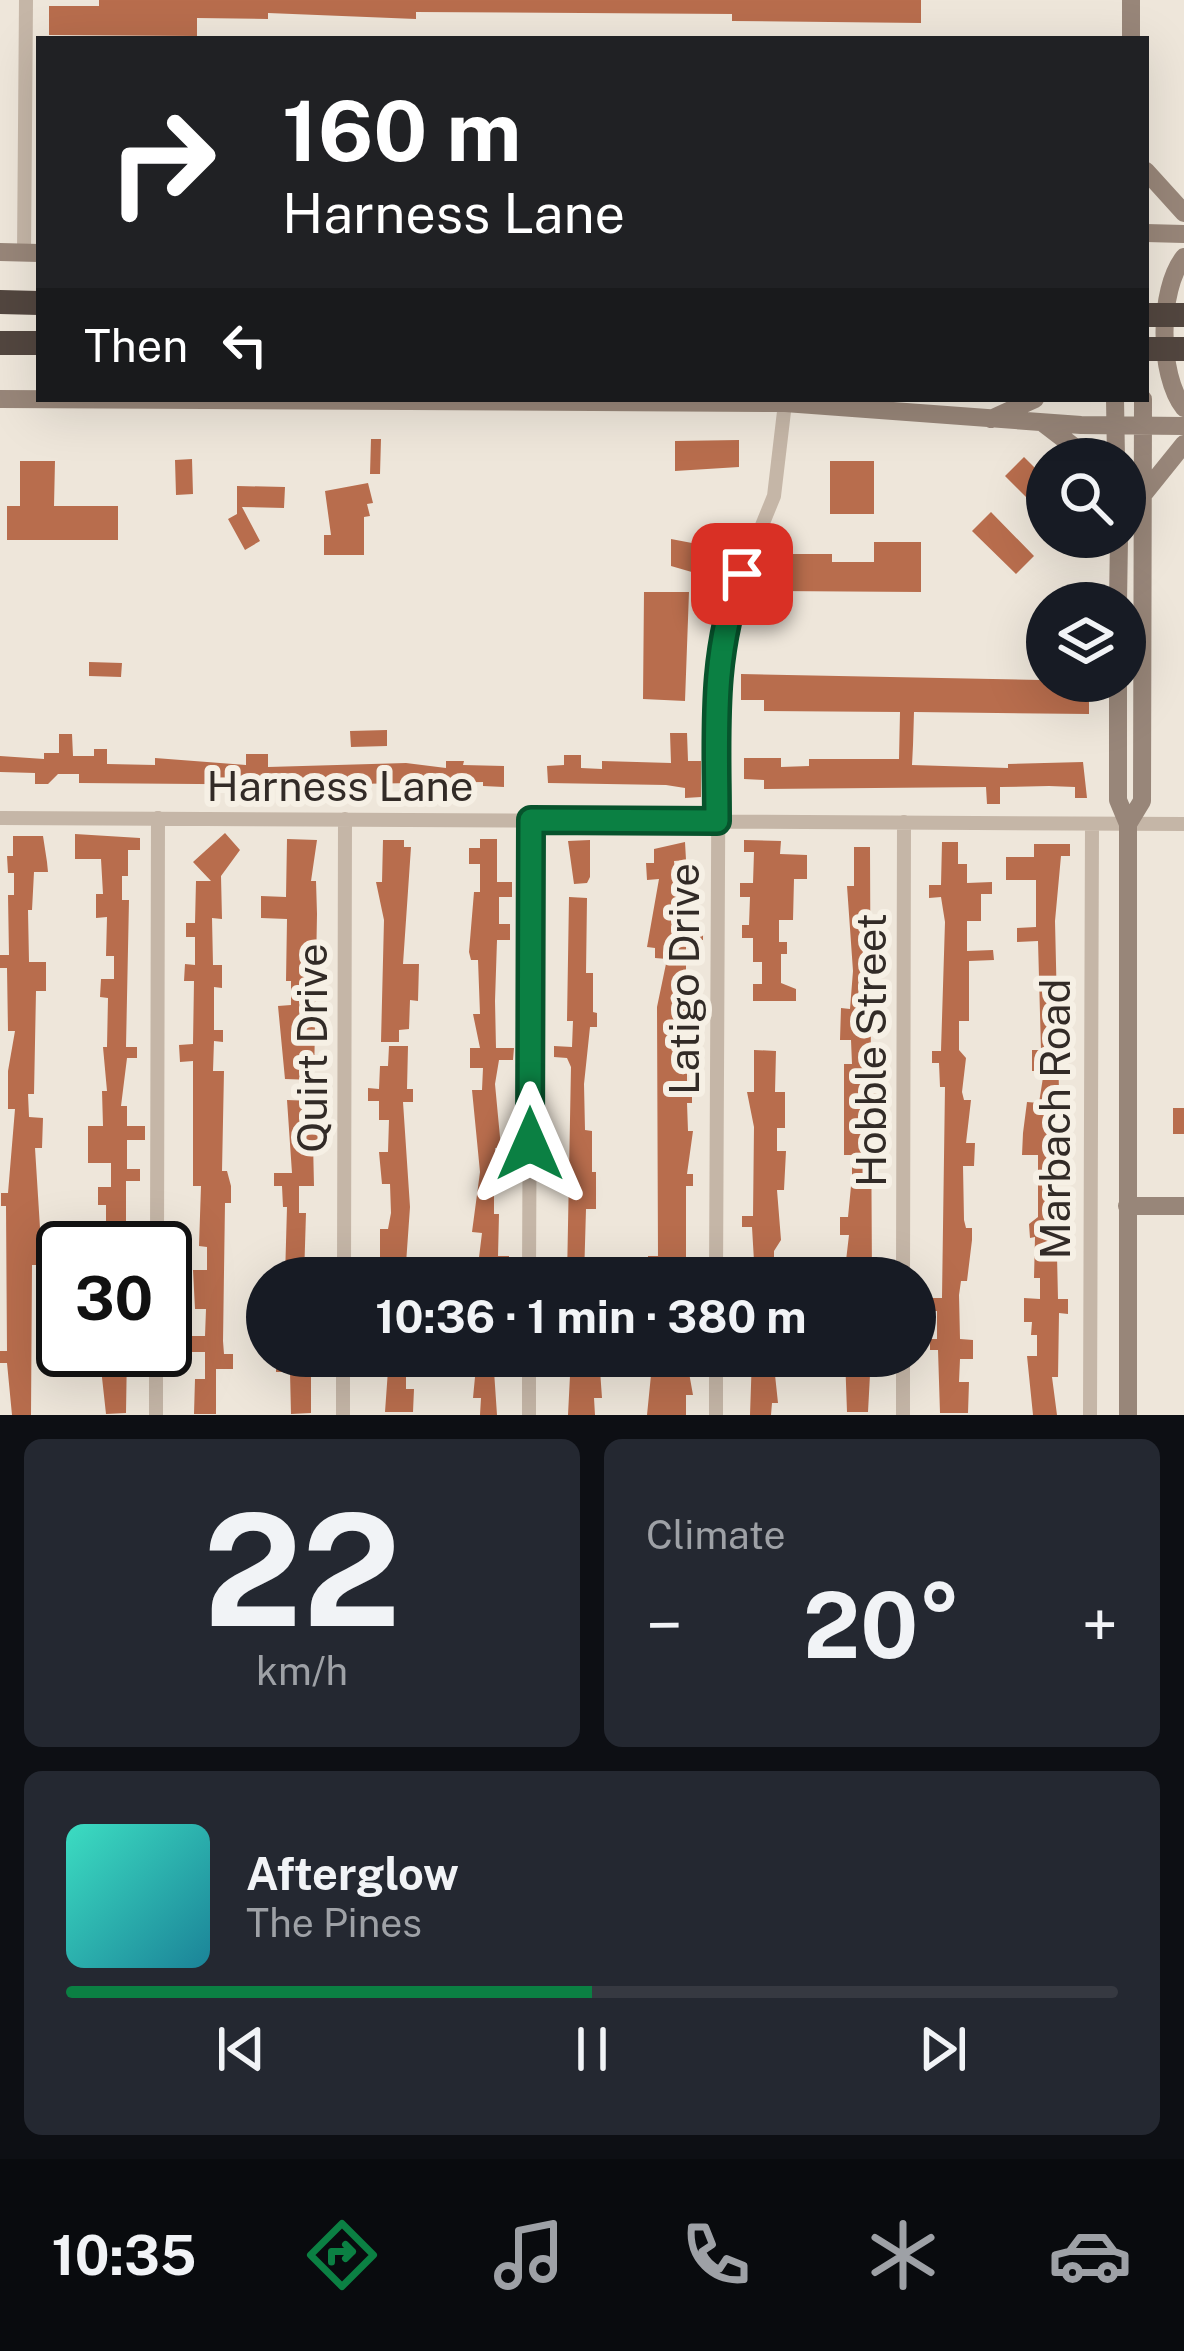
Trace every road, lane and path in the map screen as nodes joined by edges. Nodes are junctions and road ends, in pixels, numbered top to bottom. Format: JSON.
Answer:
{"nodes":[{"id":1,"x":26,"y":0,"type":"edge"},
{"id":2,"x":1132,"y":0,"type":"edge"},
{"id":3,"x":1131,"y":36,"type":"edge"},
{"id":4,"x":1149,"y":174,"type":"edge"},
{"id":5,"x":1184,"y":213,"type":"edge"},
{"id":6,"x":1149,"y":233,"type":"edge"},
{"id":7,"x":1184,"y":234,"type":"edge"},
{"id":8,"x":0,"y":252,"type":"edge"},
{"id":9,"x":31,"y":253,"type":"edge"},
{"id":10,"x":1184,"y":257,"type":"edge"},
{"id":11,"x":0,"y":302,"type":"edge"},
{"id":12,"x":36,"y":303,"type":"edge"},
{"id":13,"x":1149,"y":315,"type":"edge"},
{"id":14,"x":1184,"y":315,"type":"edge"},
{"id":15,"x":0,"y":343,"type":"edge"},
{"id":16,"x":36,"y":343,"type":"edge"},
{"id":17,"x":1149,"y":349,"type":"edge"},
{"id":18,"x":1184,"y":349,"type":"edge"},
{"id":19,"x":0,"y":399,"type":"edge"},
{"id":20,"x":36,"y":399,"type":"edge"},
{"id":21,"x":589,"y":402,"type":"edge"},
{"id":22,"x":1028,"y":402,"type":"edge"},
{"id":23,"x":1115,"y":402,"type":"edge"},
{"id":24,"x":1144,"y":402,"type":"edge"},
{"id":25,"x":785,"y":403,"type":"junction"},
{"id":26,"x":1184,"y":408,"type":"edge"},
{"id":27,"x":991,"y":418,"type":"junction"},
{"id":28,"x":1042,"y":423,"type":"junction"},
{"id":29,"x":1115,"y":426,"type":"junction"},
{"id":30,"x":1143,"y":426,"type":"junction"},
{"id":31,"x":1184,"y":426,"type":"edge"},
{"id":32,"x":1062,"y":438,"type":"edge"},
{"id":33,"x":1115,"y":438,"type":"edge"},
{"id":34,"x":1143,"y":438,"type":"edge"},
{"id":35,"x":1184,"y":444,"type":"edge"},
{"id":36,"x":1146,"y":491,"type":"edge"},
{"id":37,"x":1142,"y":558,"type":"edge"},
{"id":38,"x":1118,"y":702,"type":"edge"},
{"id":39,"x":0,"y":818,"type":"edge"},
{"id":40,"x":158,"y":818,"type":"junction"},
{"id":41,"x":346,"y":819,"type":"junction"},
{"id":42,"x":531,"y":820,"type":"junction"},
{"id":43,"x":717,"y":821,"type":"junction"},
{"id":44,"x":904,"y":822,"type":"junction"},
{"id":45,"x":1092,"y":824,"type":"junction"},
{"id":46,"x":1128,"y":824,"type":"junction"},
{"id":47,"x":1184,"y":824,"type":"edge"},
{"id":48,"x":1127,"y":1206,"type":"junction"},
{"id":49,"x":1184,"y":1206,"type":"edge"},
{"id":50,"x":157,"y":1221,"type":"edge"},
{"id":51,"x":344,"y":1257,"type":"edge"},
{"id":52,"x":529,"y":1257,"type":"edge"},
{"id":53,"x":716,"y":1257,"type":"edge"},
{"id":54,"x":903,"y":1257,"type":"edge"},
{"id":55,"x":156,"y":1377,"type":"edge"},
{"id":56,"x":343,"y":1377,"type":"edge"},
{"id":57,"x":529,"y":1377,"type":"edge"},
{"id":58,"x":716,"y":1377,"type":"edge"},
{"id":59,"x":903,"y":1377,"type":"edge"},
{"id":60,"x":156,"y":1415,"type":"edge"},
{"id":61,"x":343,"y":1415,"type":"edge"},
{"id":62,"x":529,"y":1415,"type":"edge"},
{"id":63,"x":716,"y":1415,"type":"edge"},
{"id":64,"x":903,"y":1415,"type":"edge"},
{"id":65,"x":1090,"y":1415,"type":"edge"},
{"id":66,"x":1128,"y":1415,"type":"edge"}],
"edges":[{"from":1,"to":9,"type":"street"},
{"from":2,"to":3,"type":"main road"},
{"from":4,"to":5,"type":"main road"},
{"from":6,"to":7,"type":"main road"},
{"from":8,"to":9,"type":"main road"},
{"from":10,"to":26,"type":"main road"},
{"from":11,"to":12,"type":"highway"},
{"from":13,"to":14,"type":"highway"},
{"from":15,"to":16,"type":"highway"},
{"from":17,"to":18,"type":"highway"},
{"from":19,"to":20,"type":"main road"},
{"from":21,"to":25,"type":"main road"},
{"from":22,"to":27,"type":"main road"},
{"from":23,"to":29,"type":"main road"},
{"from":24,"to":30,"type":"main road","name":"Marbach Road"},
{"from":25,"to":27,"type":"main road"},
{"from":25,"to":43,"type":"street","name":"Latigo Drive"},
{"from":27,"to":28,"type":"main road"},
{"from":28,"to":29,"type":"main road"},
{"from":28,"to":32,"type":"main road"},
{"from":29,"to":30,"type":"main road"},
{"from":29,"to":33,"type":"main road"},
{"from":30,"to":31,"type":"main road"},
{"from":30,"to":34,"type":"main road","name":"Marbach Road"},
{"from":35,"to":36,"type":"main road"},
{"from":37,"to":46,"type":"main road","name":"Marbach Road"},
{"from":38,"to":46,"type":"main road","name":"Marbach Road"},
{"from":39,"to":40,"type":"street","name":"Harness Lane"},
{"from":40,"to":41,"type":"street","name":"Harness Lane"},
{"from":40,"to":50,"type":"street"},
{"from":41,"to":42,"type":"street","name":"Harness Lane"},
{"from":41,"to":51,"type":"street","name":"Quirt Drive"},
{"from":42,"to":43,"type":"street","name":"Harness Lane"},
{"from":42,"to":52,"type":"street"},
{"from":43,"to":44,"type":"street","name":"Harness Lane"},
{"from":43,"to":53,"type":"street","name":"Latigo Drive"},
{"from":44,"to":45,"type":"street","name":"Harness Lane"},
{"from":44,"to":54,"type":"street","name":"Hobble Street"},
{"from":45,"to":46,"type":"street","name":"Harness Lane"},
{"from":45,"to":65,"type":"street","name":"Marbach Road"},
{"from":46,"to":47,"type":"street","name":"Harness Lane"},
{"from":46,"to":48,"type":"main road","name":"Marbach Road"},
{"from":48,"to":49,"type":"main road"},
{"from":48,"to":66,"type":"main road","name":"Marbach Road"},
{"from":55,"to":60,"type":"street"},
{"from":56,"to":61,"type":"street"},
{"from":57,"to":62,"type":"street"},
{"from":58,"to":63,"type":"street"},
{"from":59,"to":64,"type":"street"}]}
